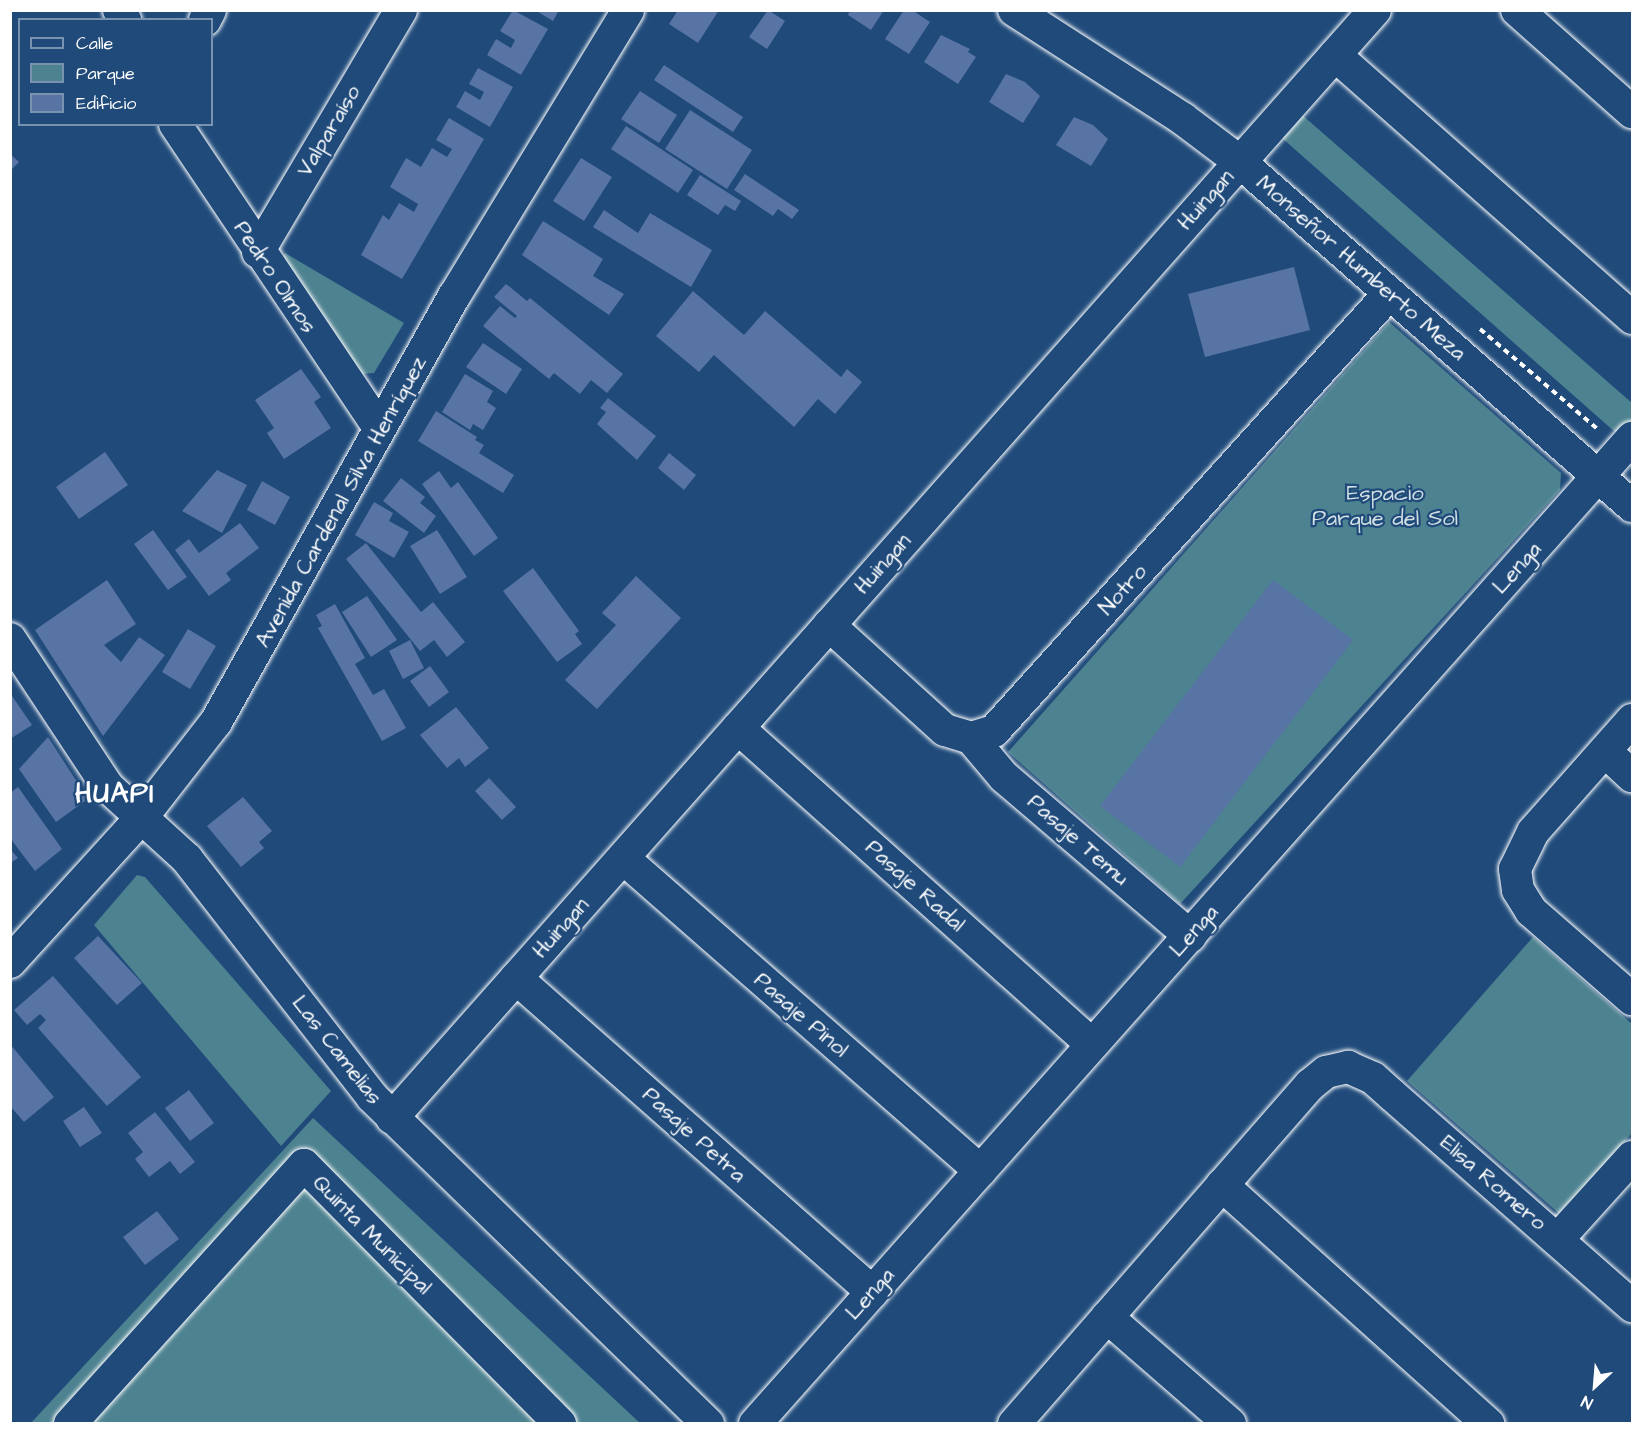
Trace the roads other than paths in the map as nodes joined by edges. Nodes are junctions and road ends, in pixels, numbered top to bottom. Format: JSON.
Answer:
{"nodes":[{"id":1,"x":400,"y":10,"type":"edge"},
{"id":2,"x":628,"y":10,"type":"edge"},
{"id":3,"x":1014,"y":10,"type":"edge"},
{"id":4,"x":1375,"y":10,"type":"edge"},
{"id":5,"x":1517,"y":10,"type":"edge"},
{"id":6,"x":1335,"y":55,"type":"junction"},
{"id":7,"x":1632,"y":112,"type":"edge"},
{"id":8,"x":176,"y":126,"type":"edge"},
{"id":9,"x":1240,"y":162,"type":"junction"},
{"id":10,"x":258,"y":252,"type":"junction"},
{"id":11,"x":1390,"y":293,"type":"junction"},
{"id":12,"x":1632,"y":318,"type":"edge"},
{"id":13,"x":379,"y":428,"type":"junction"},
{"id":14,"x":1632,"y":438,"type":"edge"},
{"id":15,"x":1599,"y":477,"type":"junction"},
{"id":16,"x":1632,"y":506,"type":"edge"},
{"id":17,"x":829,"y":625,"type":"junction"},
{"id":18,"x":10,"y":639,"type":"edge"},
{"id":19,"x":1632,"y":720,"type":"edge"},
{"id":20,"x":738,"y":728,"type":"junction"},
{"id":21,"x":971,"y":738,"type":"junction"},
{"id":22,"x":1605,"y":751,"type":"junction"},
{"id":23,"x":1632,"y":776,"type":"edge"},
{"id":24,"x":142,"y":817,"type":"junction"},
{"id":25,"x":623,"y":858,"type":"junction"},
{"id":26,"x":1190,"y":936,"type":"junction"},
{"id":27,"x":10,"y":962,"type":"edge"},
{"id":28,"x":516,"y":978,"type":"junction"},
{"id":29,"x":1632,"y":999,"type":"edge"},
{"id":30,"x":1092,"y":1045,"type":"junction"},
{"id":31,"x":392,"y":1118,"type":"junction"},
{"id":32,"x":1632,"y":1157,"type":"edge"},
{"id":33,"x":980,"y":1171,"type":"junction"},
{"id":34,"x":1222,"y":1185,"type":"junction"},
{"id":35,"x":1557,"y":1240,"type":"junction"},
{"id":36,"x":872,"y":1292,"type":"junction"},
{"id":37,"x":1632,"y":1306,"type":"edge"},
{"id":38,"x":1107,"y":1317,"type":"junction"},
{"id":39,"x":70,"y":1424,"type":"edge"},
{"id":40,"x":560,"y":1424,"type":"edge"},
{"id":41,"x":708,"y":1424,"type":"edge"},
{"id":42,"x":755,"y":1424,"type":"edge"},
{"id":43,"x":1014,"y":1424,"type":"edge"},
{"id":44,"x":1230,"y":1424,"type":"edge"},
{"id":45,"x":1488,"y":1424,"type":"edge"}],
"edges":[{"from":1,"to":10,"type":"street","name":"Valparaíso"},
{"from":2,"to":13,"type":"street","name":"Avenida Cardenal Silva Henríquez"},
{"from":3,"to":9,"type":"street","name":"Monseñor Humberto Meza"},
{"from":4,"to":6,"type":"street","name":"Huingan"},
{"from":5,"to":7,"type":"street"},
{"from":6,"to":9,"type":"street","name":"Huingan"},
{"from":6,"to":12,"type":"street"},
{"from":8,"to":10,"type":"street","name":"Pedro Olmos"},
{"from":9,"to":11,"type":"street","name":"Monseñor Humberto Meza"},
{"from":9,"to":17,"type":"street","name":"Huingan"},
{"from":10,"to":13,"type":"street","name":"Pedro Olmos"},
{"from":11,"to":15,"type":"street","name":"Monseñor Humberto Meza"},
{"from":11,"to":21,"type":"street","name":"Notro"},
{"from":13,"to":24,"type":"street","name":"Avenida Cardenal Silva Henríquez"},
{"from":14,"to":15,"type":"street","name":"Lenga"},
{"from":15,"to":16,"type":"street","name":"Monseñor Humberto Meza"},
{"from":15,"to":26,"type":"street","name":"Lenga"},
{"from":17,"to":20,"type":"street","name":"Huingan"},
{"from":17,"to":21,"type":"street"},
{"from":18,"to":24,"type":"street","name":"Las Camelias"},
{"from":19,"to":22,"type":"street"},
{"from":20,"to":25,"type":"street","name":"Huingan"},
{"from":20,"to":30,"type":"street","name":"Pasaje Radal"},
{"from":21,"to":26,"type":"street","name":"Pasaje Temu"},
{"from":22,"to":23,"type":"street"},
{"from":22,"to":29,"type":"street"},
{"from":24,"to":27,"type":"street","name":"Avenida Cardenal Silva Henríquez"},
{"from":24,"to":31,"type":"street","name":"Las Camelias"},
{"from":25,"to":28,"type":"street","name":"Huingan"},
{"from":25,"to":33,"type":"street","name":"Pasaje Pinol"},
{"from":26,"to":30,"type":"street","name":"Lenga"},
{"from":28,"to":31,"type":"street","name":"Huingan"},
{"from":28,"to":36,"type":"street","name":"Pasaje Petra"},
{"from":30,"to":33,"type":"street","name":"Lenga"},
{"from":31,"to":41,"type":"street","name":"Las Camelias"},
{"from":32,"to":35,"type":"street"},
{"from":33,"to":36,"type":"street","name":"Lenga"},
{"from":34,"to":35,"type":"street","name":"Elisa Romero"},
{"from":34,"to":38,"type":"street"},
{"from":34,"to":45,"type":"street"},
{"from":35,"to":37,"type":"street","name":"Elisa Romero"},
{"from":36,"to":42,"type":"street","name":"Lenga"},
{"from":38,"to":43,"type":"street"},
{"from":38,"to":44,"type":"street"},
{"from":39,"to":40,"type":"street","name":"Quinta Municipal"}]}
